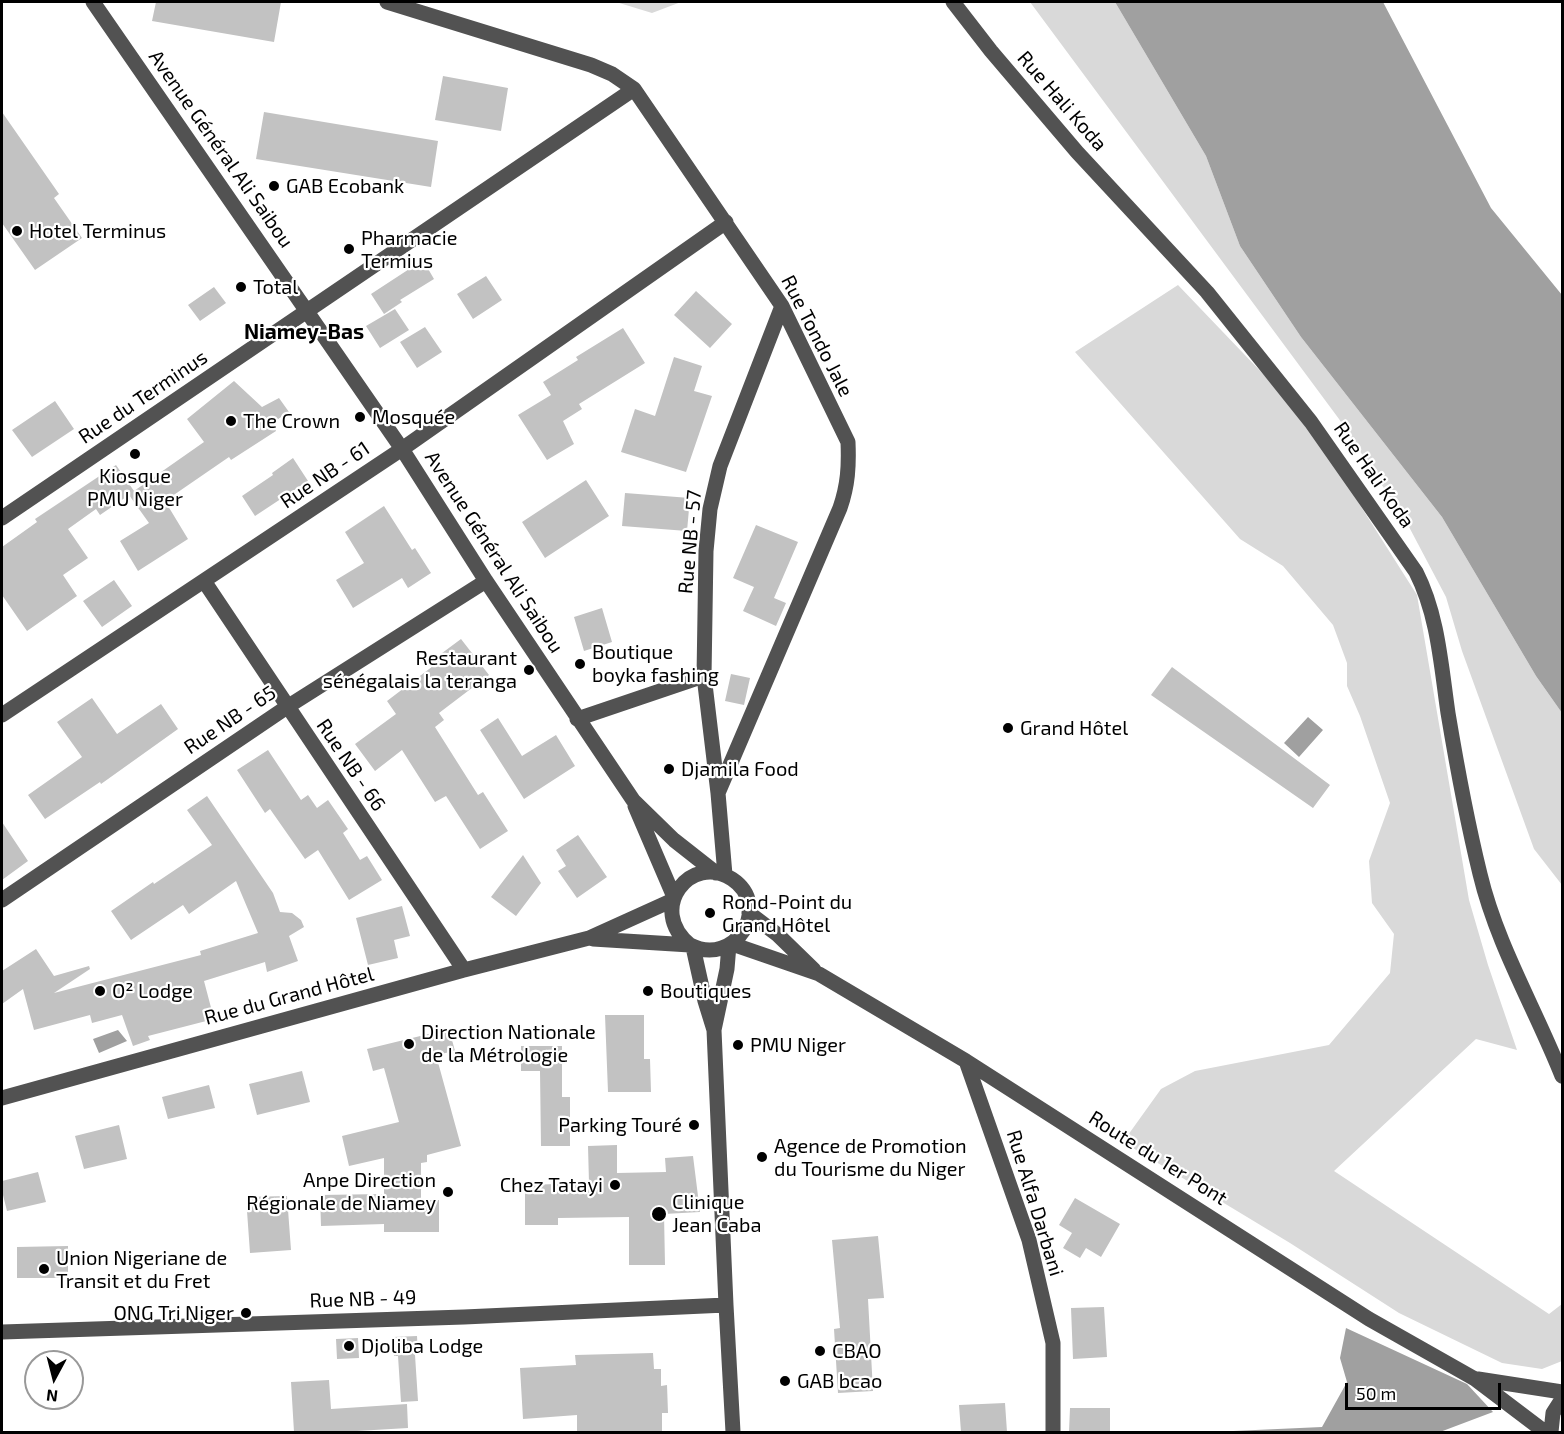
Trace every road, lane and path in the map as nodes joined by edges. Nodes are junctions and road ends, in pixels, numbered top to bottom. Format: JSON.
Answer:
{"nodes":[{"id":1,"x":93,"y":2,"type":"edge"},
{"id":2,"x":387,"y":2,"type":"edge"},
{"id":3,"x":953,"y":2,"type":"edge"},
{"id":4,"x":634,"y":89,"type":"junction"},
{"id":5,"x":726,"y":222,"type":"junction"},
{"id":6,"x":782,"y":306,"type":"junction"},
{"id":7,"x":308,"y":311,"type":"junction"},
{"id":8,"x":402,"y":449,"type":"junction"},
{"id":9,"x":2,"y":518,"type":"edge"},
{"id":10,"x":486,"y":580,"type":"junction"},
{"id":11,"x":204,"y":581,"type":"junction"},
{"id":12,"x":704,"y":675,"type":"junction"},
{"id":13,"x":287,"y":707,"type":"junction"},
{"id":14,"x":2,"y":715,"type":"edge"},
{"id":15,"x":577,"y":719,"type":"junction"},
{"id":16,"x":718,"y":793,"type":"junction"},
{"id":17,"x":633,"y":800,"type":"junction"},
{"id":18,"x":720,"y":874,"type":"junction"},
{"id":19,"x":673,"y":898,"type":"junction"},
{"id":20,"x":2,"y":900,"type":"edge"},
{"id":21,"x":749,"y":914,"type":"junction"},
{"id":22,"x":589,"y":938,"type":"junction"},
{"id":23,"x":730,"y":945,"type":"junction"},
{"id":24,"x":692,"y":946,"type":"junction"},
{"id":25,"x":464,"y":970,"type":"junction"},
{"id":26,"x":819,"y":974,"type":"junction"},
{"id":27,"x":714,"y":1030,"type":"junction"},
{"id":28,"x":966,"y":1061,"type":"junction"},
{"id":29,"x":1563,"y":1076,"type":"edge"},
{"id":30,"x":2,"y":1098,"type":"edge"},
{"id":31,"x":726,"y":1305,"type":"junction"},
{"id":32,"x":2,"y":1332,"type":"edge"},
{"id":33,"x":1475,"y":1378,"type":"junction"},
{"id":34,"x":1563,"y":1392,"type":"edge"},
{"id":35,"x":1563,"y":1399,"type":"edge"},
{"id":36,"x":733,"y":1432,"type":"edge"},
{"id":37,"x":1053,"y":1432,"type":"edge"},
{"id":38,"x":1545,"y":1432,"type":"edge"},
{"id":39,"x":1551,"y":1432,"type":"edge"}],
"edges":[{"from":1,"to":7,"type":"street","name":"Avenue Général Ali Saibou"},
{"from":2,"to":4,"type":"street","name":"Rue Tondo Jale"},
{"from":3,"to":29,"type":"street","name":"Rue Hali Koda"},
{"from":4,"to":5,"type":"street","name":"Rue Tondo Jale"},
{"from":4,"to":7,"type":"street","name":"Rue du Terminus"},
{"from":5,"to":6,"type":"street","name":"Rue Tondo Jale"},
{"from":5,"to":8,"type":"street","name":"Rue NB - 61"},
{"from":6,"to":12,"type":"street","name":"Rue NB - 57"},
{"from":6,"to":16,"type":"street","name":"Rue Tondo Jale"},
{"from":7,"to":8,"type":"street","name":"Avenue Général Ali Saibou"},
{"from":7,"to":9,"type":"street","name":"Rue du Terminus"},
{"from":8,"to":10,"type":"street","name":"Avenue Général Ali Saibou"},
{"from":8,"to":11,"type":"street","name":"Rue NB - 61"},
{"from":10,"to":13,"type":"street","name":"Rue NB - 65"},
{"from":10,"to":15,"type":"street","name":"Avenue Général Ali Saibou"},
{"from":11,"to":13,"type":"street","name":"Rue NB - 66"},
{"from":11,"to":14,"type":"street","name":"Rue NB - 61"},
{"from":12,"to":15,"type":"street"},
{"from":12,"to":16,"type":"street","name":"Rue NB - 57"},
{"from":13,"to":20,"type":"street","name":"Rue NB - 65"},
{"from":13,"to":25,"type":"street","name":"Rue NB - 66"},
{"from":15,"to":17,"type":"street","name":"Avenue Général Ali Saibou"},
{"from":16,"to":18,"type":"street","name":"Rue Tondo Jale"},
{"from":17,"to":18,"type":"street","name":"Avenue Général Ali Saibou"},
{"from":17,"to":19,"type":"street","name":"Avenue Général Ali Saibou"},
{"from":18,"to":19,"type":"street"},
{"from":18,"to":21,"type":"street"},
{"from":19,"to":22,"type":"street","name":"Rue du Grand Hôtel"},
{"from":19,"to":24,"type":"street"},
{"from":21,"to":23,"type":"street"},
{"from":21,"to":26,"type":"street","name":"Route du 1er Pont"},
{"from":22,"to":24,"type":"street","name":"Rue du Grand Hôtel"},
{"from":22,"to":25,"type":"street","name":"Rue du Grand Hôtel"},
{"from":23,"to":24,"type":"street"},
{"from":23,"to":26,"type":"street","name":"Route du 1er Pont"},
{"from":23,"to":27,"type":"street"},
{"from":24,"to":27,"type":"street"},
{"from":25,"to":30,"type":"street","name":"Rue du Grand Hôtel"},
{"from":26,"to":28,"type":"street","name":"Route du 1er Pont"},
{"from":27,"to":31,"type":"street"},
{"from":28,"to":33,"type":"street","name":"Route du 1er Pont"},
{"from":28,"to":37,"type":"street","name":"Rue Alfa Darbani"},
{"from":31,"to":32,"type":"street","name":"Rue NB - 49"},
{"from":31,"to":36,"type":"street"},
{"from":33,"to":34,"type":"street","name":"Route du 1er Pont"},
{"from":33,"to":38,"type":"street","name":"Route du 1er Pont"},
{"from":35,"to":39,"type":"street"}]}
